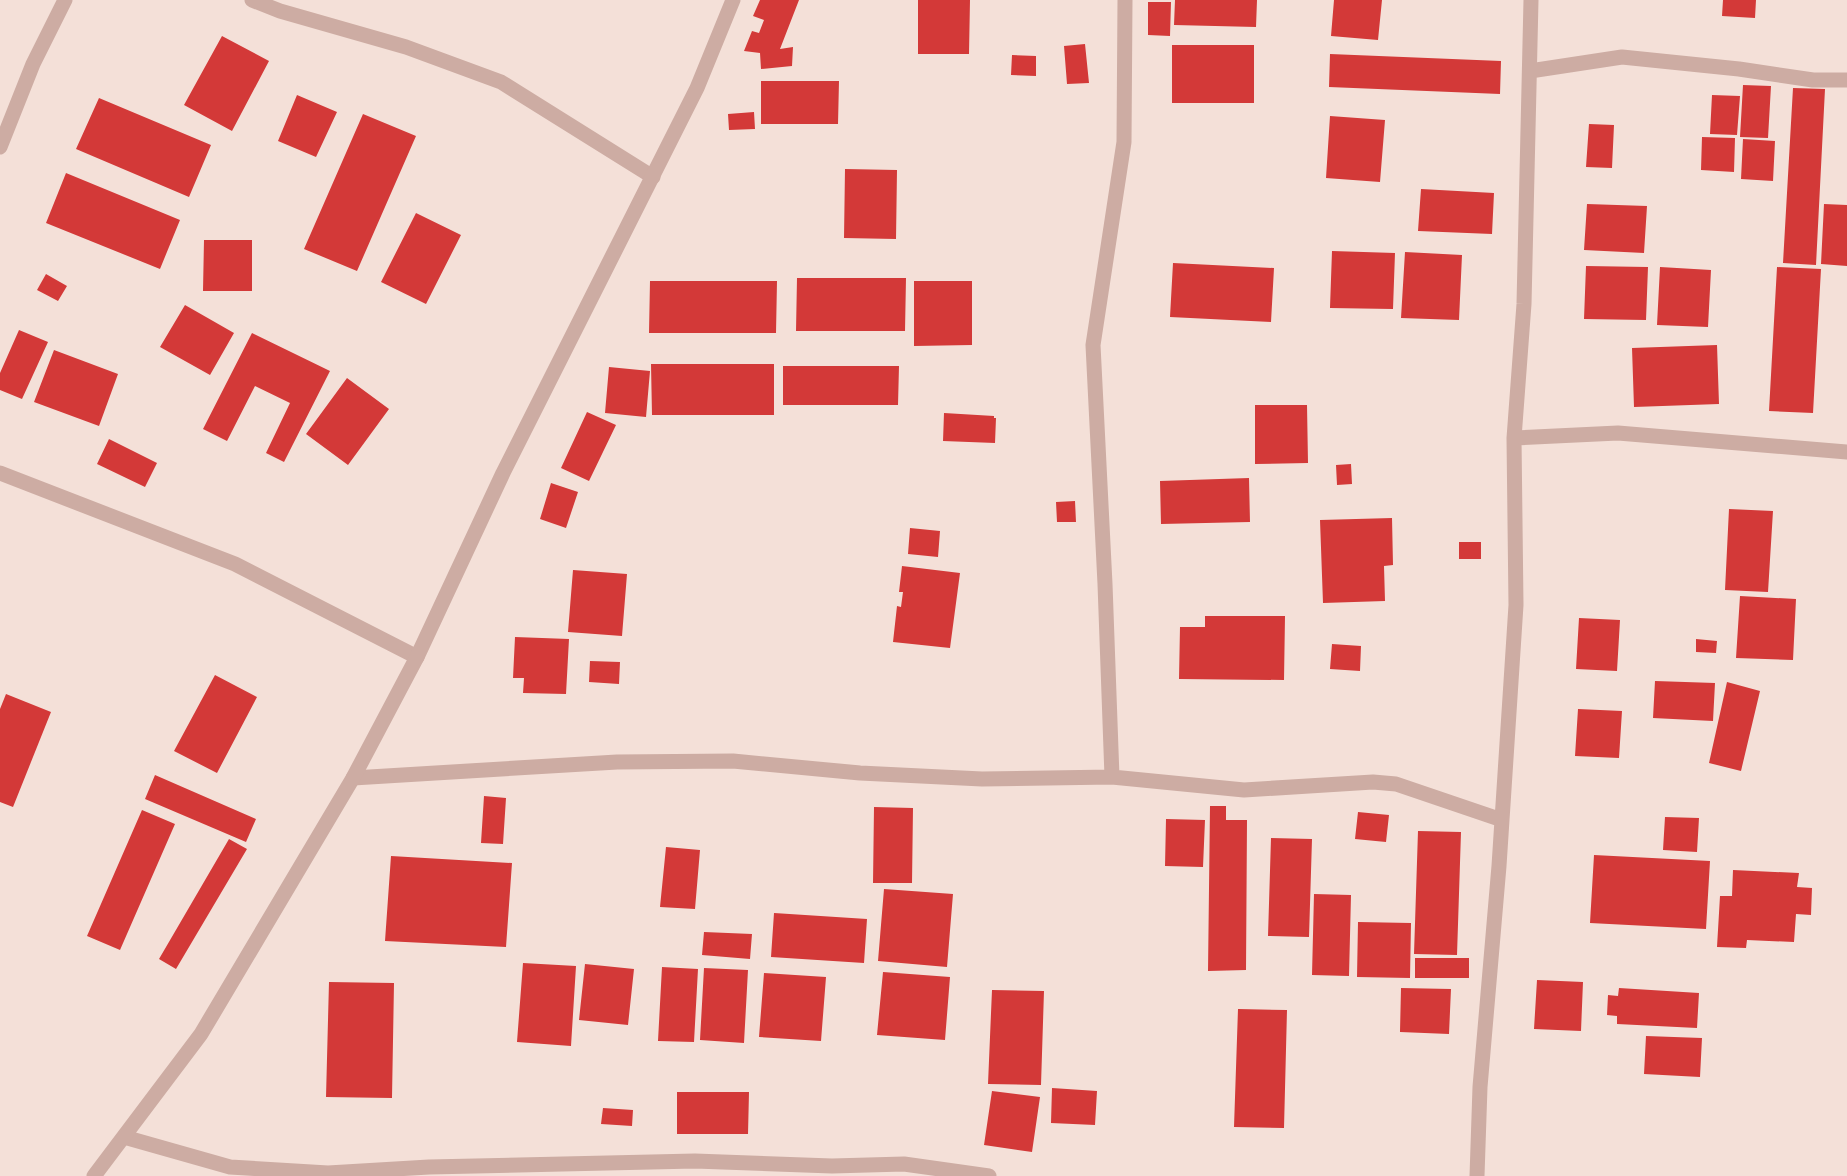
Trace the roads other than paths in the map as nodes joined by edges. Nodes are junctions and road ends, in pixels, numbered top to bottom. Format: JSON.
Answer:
{"nodes":[{"id":1,"x":65,"y":0,"type":"edge"},
{"id":2,"x":252,"y":0,"type":"edge"},
{"id":3,"x":733,"y":0,"type":"edge"},
{"id":4,"x":1125,"y":0,"type":"edge"},
{"id":5,"x":1531,"y":0,"type":"edge"},
{"id":6,"x":1530,"y":71,"type":"junction"},
{"id":7,"x":1847,"y":80,"type":"edge"},
{"id":8,"x":0,"y":147,"type":"edge"},
{"id":9,"x":652,"y":177,"type":"junction"},
{"id":10,"x":1514,"y":438,"type":"junction"},
{"id":11,"x":1847,"y":452,"type":"edge"},
{"id":12,"x":0,"y":473,"type":"edge"},
{"id":13,"x":417,"y":657,"type":"junction"},
{"id":14,"x":1112,"y":777,"type":"junction"},
{"id":15,"x":353,"y":778,"type":"junction"},
{"id":16,"x":1502,"y":820,"type":"junction"},
{"id":17,"x":124,"y":1137,"type":"junction"},
{"id":18,"x":94,"y":1176,"type":"edge"},
{"id":19,"x":989,"y":1176,"type":"edge"},
{"id":20,"x":1477,"y":1176,"type":"edge"}],
"edges":[{"from":1,"to":8,"type":"street"},
{"from":2,"to":9,"type":"street"},
{"from":3,"to":9,"type":"street"},
{"from":4,"to":14,"type":"street"},
{"from":5,"to":6,"type":"street"},
{"from":6,"to":7,"type":"street"},
{"from":6,"to":10,"type":"street"},
{"from":9,"to":13,"type":"street"},
{"from":10,"to":11,"type":"street"},
{"from":10,"to":16,"type":"street"},
{"from":12,"to":13,"type":"street"},
{"from":13,"to":15,"type":"street"},
{"from":14,"to":15,"type":"street"},
{"from":14,"to":16,"type":"street"},
{"from":15,"to":17,"type":"street"},
{"from":16,"to":20,"type":"street"},
{"from":17,"to":18,"type":"street"},
{"from":17,"to":19,"type":"street"}]}
